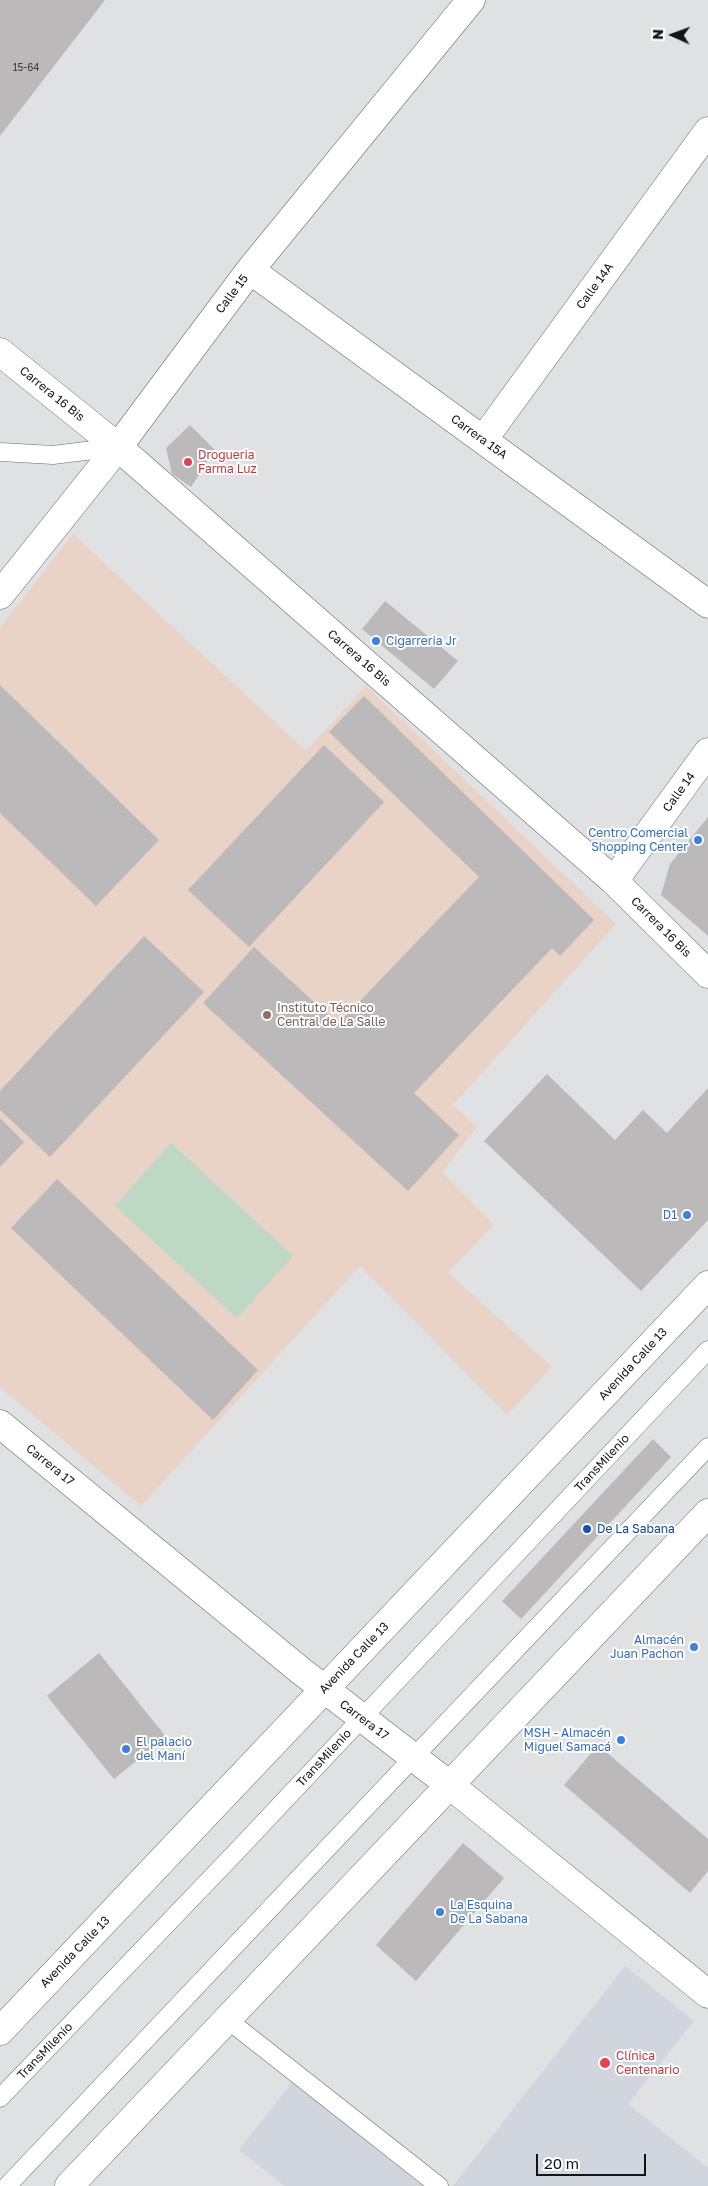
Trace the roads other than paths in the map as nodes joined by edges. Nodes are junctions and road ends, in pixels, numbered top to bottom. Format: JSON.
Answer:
{"nodes":[{"id":1,"x":471,"y":0,"type":"edge"},
{"id":2,"x":708,"y":131,"type":"edge"},
{"id":3,"x":250,"y":270,"type":"junction"},
{"id":4,"x":0,"y":352,"type":"edge"},
{"id":5,"x":483,"y":440,"type":"junction"},
{"id":6,"x":118,"y":447,"type":"junction"},
{"id":7,"x":0,"y":452,"type":"edge"},
{"id":8,"x":0,"y":595,"type":"edge"},
{"id":9,"x":708,"y":604,"type":"edge"},
{"id":10,"x":708,"y":752,"type":"edge"},
{"id":11,"x":614,"y":881,"type":"junction"},
{"id":12,"x":708,"y":974,"type":"edge"},
{"id":13,"x":708,"y":1285,"type":"edge"},
{"id":14,"x":708,"y":1350,"type":"edge"},
{"id":15,"x":0,"y":1424,"type":"edge"},
{"id":16,"x":708,"y":1447,"type":"edge"},
{"id":17,"x":708,"y":1513,"type":"edge"},
{"id":18,"x":324,"y":1690,"type":"junction"},
{"id":19,"x":361,"y":1718,"type":"junction"},
{"id":20,"x":414,"y":1758,"type":"junction"},
{"id":21,"x":451,"y":1786,"type":"junction"},
{"id":22,"x":708,"y":1994,"type":"edge"},
{"id":23,"x":228,"y":2020,"type":"junction"},
{"id":24,"x":0,"y":2031,"type":"edge"},
{"id":25,"x":0,"y":2098,"type":"edge"},
{"id":26,"x":7,"y":2186,"type":"edge"},
{"id":27,"x":69,"y":2186,"type":"edge"},
{"id":28,"x":439,"y":2186,"type":"edge"}],
"edges":[{"from":1,"to":3,"type":"street","name":"Calle 15"},
{"from":2,"to":5,"type":"street","name":"Calle 14A"},
{"from":3,"to":5,"type":"street","name":"Carrera 15A"},
{"from":3,"to":6,"type":"street","name":"Calle 15"},
{"from":4,"to":6,"type":"street","name":"Carrera 16 Bis"},
{"from":5,"to":9,"type":"street","name":"Carrera 15A"},
{"from":6,"to":7,"type":"lane"},
{"from":6,"to":8,"type":"street","name":"Calle 15"},
{"from":6,"to":11,"type":"street","name":"Carrera 16 Bis"},
{"from":10,"to":11,"type":"street","name":"Calle 14"},
{"from":11,"to":12,"type":"street","name":"Carrera 16 Bis"},
{"from":13,"to":18,"type":"street","name":"Avenida Calle 13"},
{"from":14,"to":19,"type":"lane","name":"TransMilenio"},
{"from":15,"to":18,"type":"street","name":"Carrera 17"},
{"from":16,"to":20,"type":"lane"},
{"from":17,"to":21,"type":"street"},
{"from":18,"to":19,"type":"street","name":"Carrera 17"},
{"from":18,"to":24,"type":"street","name":"Avenida Calle 13"},
{"from":19,"to":20,"type":"street","name":"Carrera 17"},
{"from":19,"to":25,"type":"lane","name":"TransMilenio"},
{"from":20,"to":21,"type":"street","name":"Carrera 17"},
{"from":20,"to":26,"type":"lane"},
{"from":21,"to":22,"type":"street","name":"Carrera 17"},
{"from":21,"to":23,"type":"street"},
{"from":23,"to":27,"type":"street"},
{"from":23,"to":28,"type":"lane"}]}
